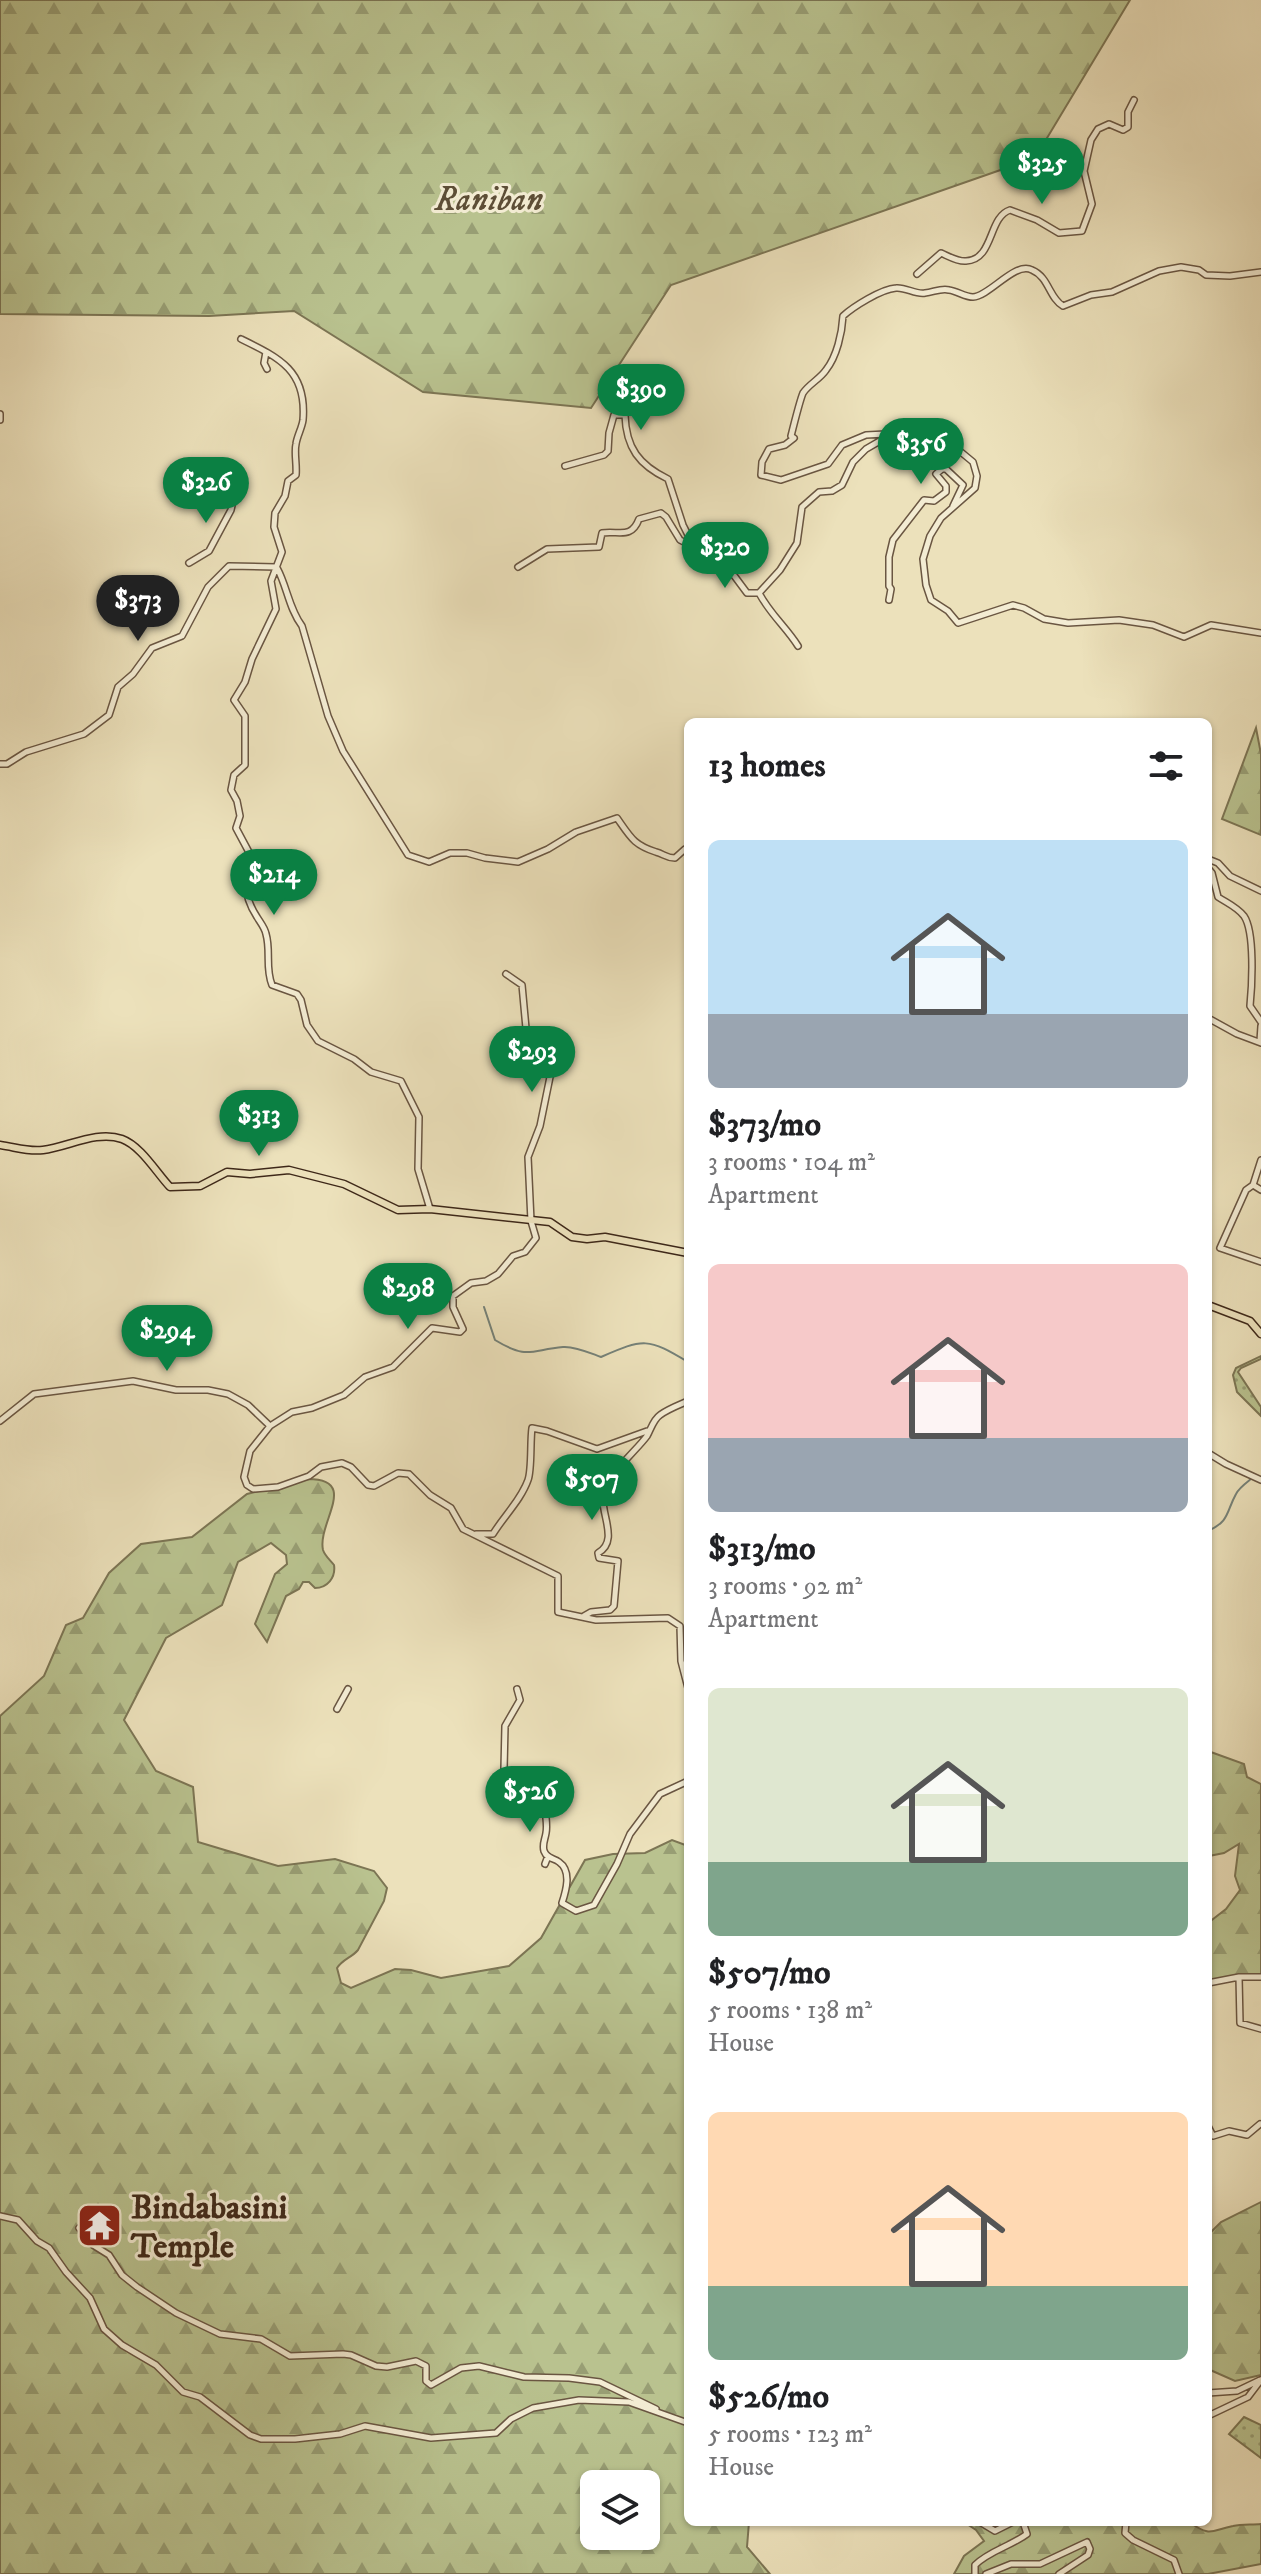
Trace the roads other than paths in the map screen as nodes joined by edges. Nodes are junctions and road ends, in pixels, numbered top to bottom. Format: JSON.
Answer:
{"nodes":[{"id":1,"x":1134,"y":100,"type":"dead end"},
{"id":2,"x":1261,"y":272,"type":"edge"},
{"id":3,"x":917,"y":274,"type":"dead end"},
{"id":4,"x":241,"y":339,"type":"dead end"},
{"id":5,"x":266,"y":352,"type":"junction"},
{"id":6,"x":267,"y":369,"type":"dead end"},
{"id":7,"x":0,"y":414,"type":"edge"},
{"id":8,"x":0,"y":420,"type":"edge"},
{"id":9,"x":889,"y":439,"type":"junction"},
{"id":10,"x":565,"y":466,"type":"dead end"},
{"id":11,"x":235,"y":492,"type":"dead end"},
{"id":12,"x":953,"y":506,"type":"junction"},
{"id":13,"x":703,"y":550,"type":"junction"},
{"id":14,"x":189,"y":563,"type":"dead end"},
{"id":15,"x":276,"y":567,"type":"junction"},
{"id":16,"x":518,"y":567,"type":"dead end"},
{"id":17,"x":759,"y":593,"type":"junction"},
{"id":18,"x":889,"y":600,"type":"dead end"},
{"id":19,"x":1261,"y":633,"type":"edge"},
{"id":20,"x":798,"y":646,"type":"dead end"},
{"id":21,"x":0,"y":764,"type":"edge"},
{"id":22,"x":684,"y":850,"type":"edge"},
{"id":23,"x":1212,"y":861,"type":"edge"},
{"id":24,"x":1212,"y":880,"type":"edge"},
{"id":25,"x":1261,"y":891,"type":"edge"},
{"id":26,"x":506,"y":974,"type":"dead end"},
{"id":27,"x":1212,"y":1020,"type":"edge"},
{"id":28,"x":1261,"y":1024,"type":"edge"},
{"id":29,"x":1260,"y":1042,"type":"edge"},
{"id":30,"x":0,"y":1145,"type":"edge"},
{"id":31,"x":1261,"y":1160,"type":"edge"},
{"id":32,"x":1253,"y":1185,"type":"junction"},
{"id":33,"x":1261,"y":1190,"type":"edge"},
{"id":34,"x":430,"y":1209,"type":"junction"},
{"id":35,"x":531,"y":1221,"type":"junction"},
{"id":36,"x":684,"y":1252,"type":"edge"},
{"id":37,"x":1261,"y":1262,"type":"edge"},
{"id":38,"x":1212,"y":1307,"type":"edge"},
{"id":39,"x":1261,"y":1334,"type":"edge"},
{"id":40,"x":684,"y":1403,"type":"edge"},
{"id":41,"x":0,"y":1421,"type":"edge"},
{"id":42,"x":270,"y":1426,"type":"junction"},
{"id":43,"x":650,"y":1430,"type":"junction"},
{"id":44,"x":1212,"y":1455,"type":"edge"},
{"id":45,"x":1261,"y":1480,"type":"edge"},
{"id":46,"x":475,"y":1535,"type":"junction"},
{"id":47,"x":583,"y":1616,"type":"junction"},
{"id":48,"x":684,"y":1673,"type":"edge"},
{"id":49,"x":348,"y":1689,"type":"dead end"},
{"id":50,"x":517,"y":1689,"type":"dead end"},
{"id":51,"x":337,"y":1709,"type":"dead end"},
{"id":52,"x":684,"y":1783,"type":"edge"},
{"id":53,"x":548,"y":1856,"type":"junction"},
{"id":54,"x":545,"y":1864,"type":"dead end"},
{"id":55,"x":1239,"y":1977,"type":"junction"},
{"id":56,"x":1261,"y":1977,"type":"edge"},
{"id":57,"x":1212,"y":1982,"type":"edge"},
{"id":58,"x":1261,"y":2029,"type":"edge"},
{"id":59,"x":1260,"y":2124,"type":"edge"},
{"id":60,"x":1212,"y":2134,"type":"edge"},
{"id":61,"x":0,"y":2216,"type":"edge"},
{"id":62,"x":79,"y":2228,"type":"dead end"},
{"id":63,"x":1212,"y":2393,"type":"edge"},
{"id":64,"x":1250,"y":2394,"type":"junction"},
{"id":65,"x":1260,"y":2396,"type":"edge"},
{"id":66,"x":660,"y":2412,"type":"junction"},
{"id":67,"x":1212,"y":2414,"type":"edge"},
{"id":68,"x":684,"y":2421,"type":"edge"},
{"id":69,"x":987,"y":2526,"type":"edge"},
{"id":70,"x":1005,"y":2526,"type":"edge"},
{"id":71,"x":1026,"y":2526,"type":"edge"},
{"id":72,"x":1126,"y":2526,"type":"edge"},
{"id":73,"x":975,"y":2574,"type":"edge"},
{"id":74,"x":986,"y":2574,"type":"edge"},
{"id":75,"x":1059,"y":2574,"type":"edge"},
{"id":76,"x":1179,"y":2574,"type":"edge"}],
"edges":[{"from":1,"to":3,"type":"street"},
{"from":2,"to":9,"type":"street"},
{"from":4,"to":5,"type":"street"},
{"from":5,"to":6,"type":"street"},
{"from":5,"to":15,"type":"street"},
{"from":7,"to":8,"type":"street"},
{"from":9,"to":12,"type":"street"},
{"from":9,"to":17,"type":"street"},
{"from":10,"to":13,"type":"street"},
{"from":11,"to":14,"type":"street"},
{"from":12,"to":18,"type":"street"},
{"from":12,"to":19,"type":"street"},
{"from":13,"to":16,"type":"street"},
{"from":13,"to":17,"type":"street"},
{"from":15,"to":21,"type":"street"},
{"from":15,"to":22,"type":"street"},
{"from":15,"to":34,"type":"street"},
{"from":17,"to":20,"type":"street"},
{"from":23,"to":25,"type":"street"},
{"from":24,"to":28,"type":"street"},
{"from":26,"to":35,"type":"street"},
{"from":27,"to":29,"type":"street"},
{"from":28,"to":29,"type":"street"},
{"from":30,"to":34,"type":"main road"},
{"from":31,"to":32,"type":"street"},
{"from":32,"to":33,"type":"street"},
{"from":32,"to":37,"type":"street"},
{"from":34,"to":35,"type":"main road"},
{"from":35,"to":36,"type":"main road"},
{"from":35,"to":42,"type":"street"},
{"from":38,"to":39,"type":"main road"},
{"from":40,"to":43,"type":"street"},
{"from":41,"to":42,"type":"street"},
{"from":42,"to":46,"type":"street"},
{"from":43,"to":46,"type":"street"},
{"from":43,"to":47,"type":"street"},
{"from":44,"to":45,"type":"street"},
{"from":46,"to":47,"type":"street"},
{"from":47,"to":48,"type":"street"},
{"from":49,"to":51,"type":"street"},
{"from":50,"to":53,"type":"street"},
{"from":52,"to":53,"type":"street"},
{"from":53,"to":54,"type":"street"},
{"from":55,"to":56,"type":"street"},
{"from":55,"to":57,"type":"street"},
{"from":55,"to":58,"type":"street"},
{"from":59,"to":60,"type":"street"},
{"from":61,"to":66,"type":"street"},
{"from":62,"to":66,"type":"street"},
{"from":63,"to":64,"type":"street"},
{"from":64,"to":65,"type":"street"},
{"from":64,"to":67,"type":"street"},
{"from":66,"to":68,"type":"street"},
{"from":69,"to":70,"type":"street"},
{"from":71,"to":73,"type":"street"},
{"from":72,"to":76,"type":"street"},
{"from":74,"to":75,"type":"street"}]}
